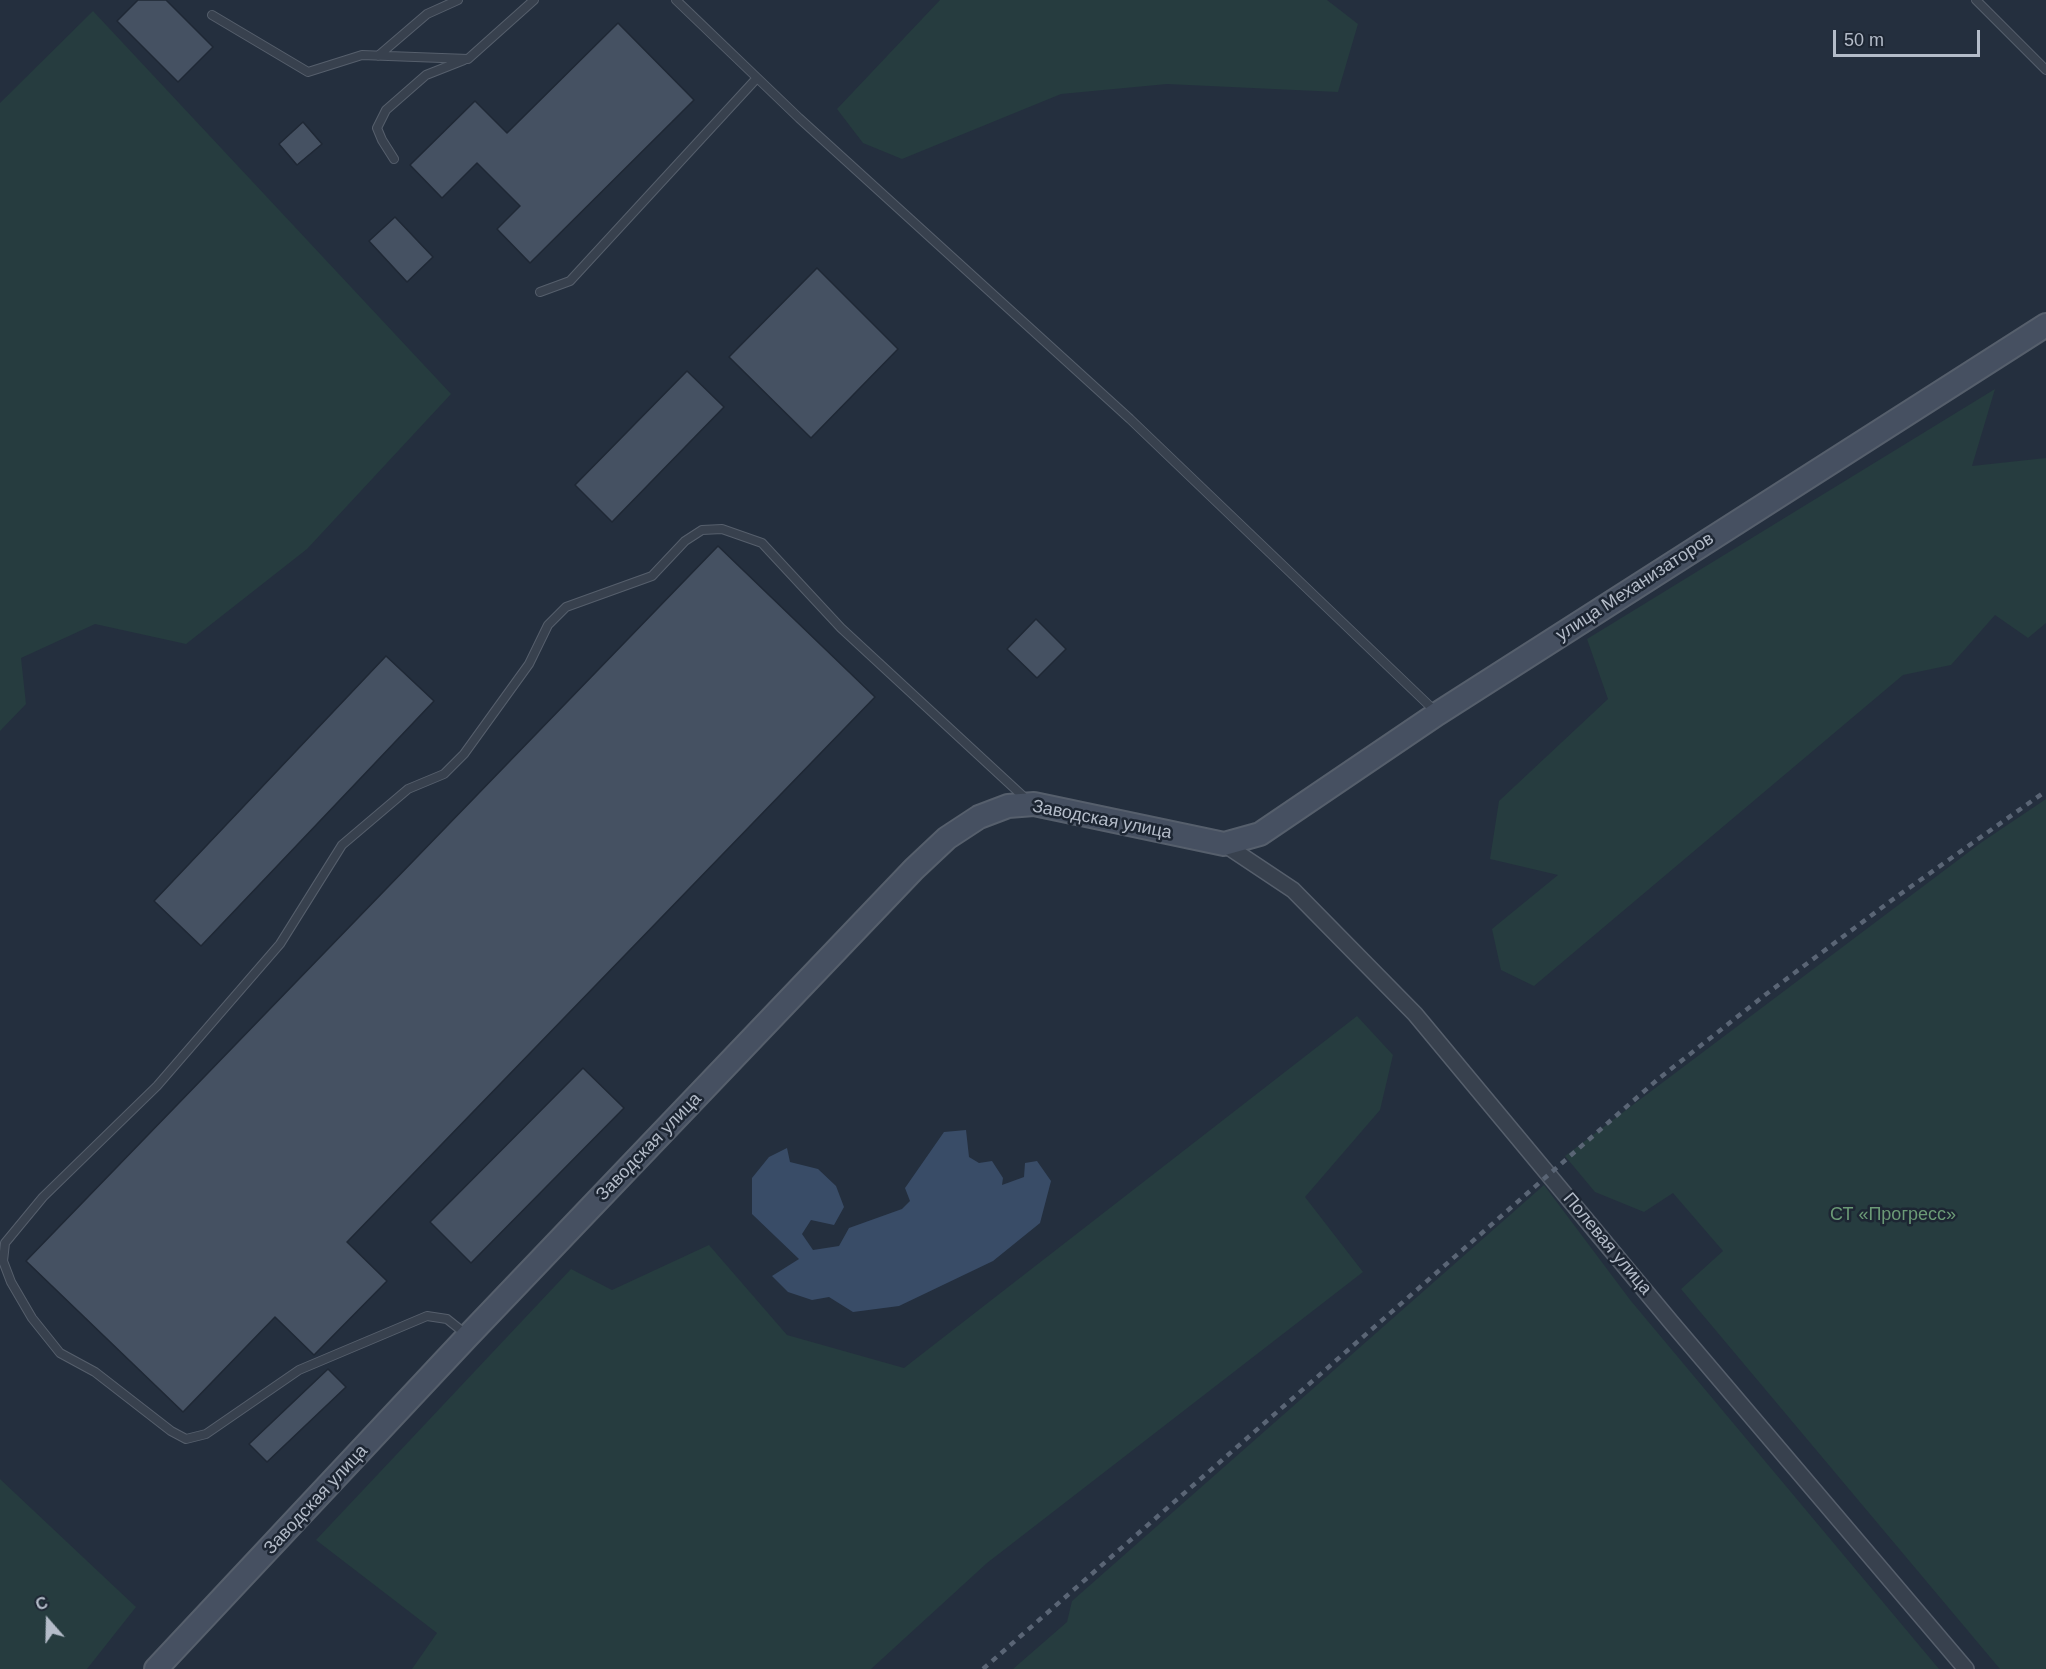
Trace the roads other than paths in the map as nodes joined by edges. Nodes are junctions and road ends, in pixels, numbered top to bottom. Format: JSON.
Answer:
{"nodes":[{"id":1,"x":458,"y":0,"type":"edge"},
{"id":2,"x":534,"y":0,"type":"edge"},
{"id":3,"x":676,"y":0,"type":"edge"},
{"id":4,"x":1976,"y":0,"type":"edge"},
{"id":5,"x":212,"y":15,"type":"dead end"},
{"id":6,"x":378,"y":56,"type":"junction"},
{"id":7,"x":468,"y":59,"type":"junction"},
{"id":8,"x":2046,"y":70,"type":"edge"},
{"id":9,"x":758,"y":78,"type":"junction"},
{"id":10,"x":394,"y":159,"type":"dead end"},
{"id":11,"x":540,"y":292,"type":"dead end"},
{"id":12,"x":2046,"y":325,"type":"edge"},
{"id":13,"x":1437,"y":714,"type":"junction"},
{"id":14,"x":1034,"y":804,"type":"junction"},
{"id":15,"x":1224,"y":844,"type":"junction"},
{"id":16,"x":468,"y":1336,"type":"junction"},
{"id":17,"x":156,"y":1669,"type":"edge"},
{"id":18,"x":1966,"y":1669,"type":"edge"}],
"edges":[{"from":1,"to":6,"type":"lane"},
{"from":2,"to":7,"type":"lane"},
{"from":3,"to":9,"type":"lane"},
{"from":4,"to":8,"type":"lane"},
{"from":5,"to":6,"type":"lane"},
{"from":6,"to":7,"type":"lane"},
{"from":7,"to":10,"type":"lane"},
{"from":9,"to":11,"type":"lane"},
{"from":9,"to":13,"type":"lane"},
{"from":12,"to":13,"type":"street","name":"улица Механизаторов"},
{"from":13,"to":15,"type":"street","name":"улица Механизаторов"},
{"from":14,"to":15,"type":"street","name":"Заводская улица"},
{"from":14,"to":16,"type":"street","name":"Заводская улица"},
{"from":14,"to":16,"type":"lane"},
{"from":15,"to":18,"type":"street","name":"Полевая улица"},
{"from":16,"to":17,"type":"street","name":"Заводская улица"}]}
